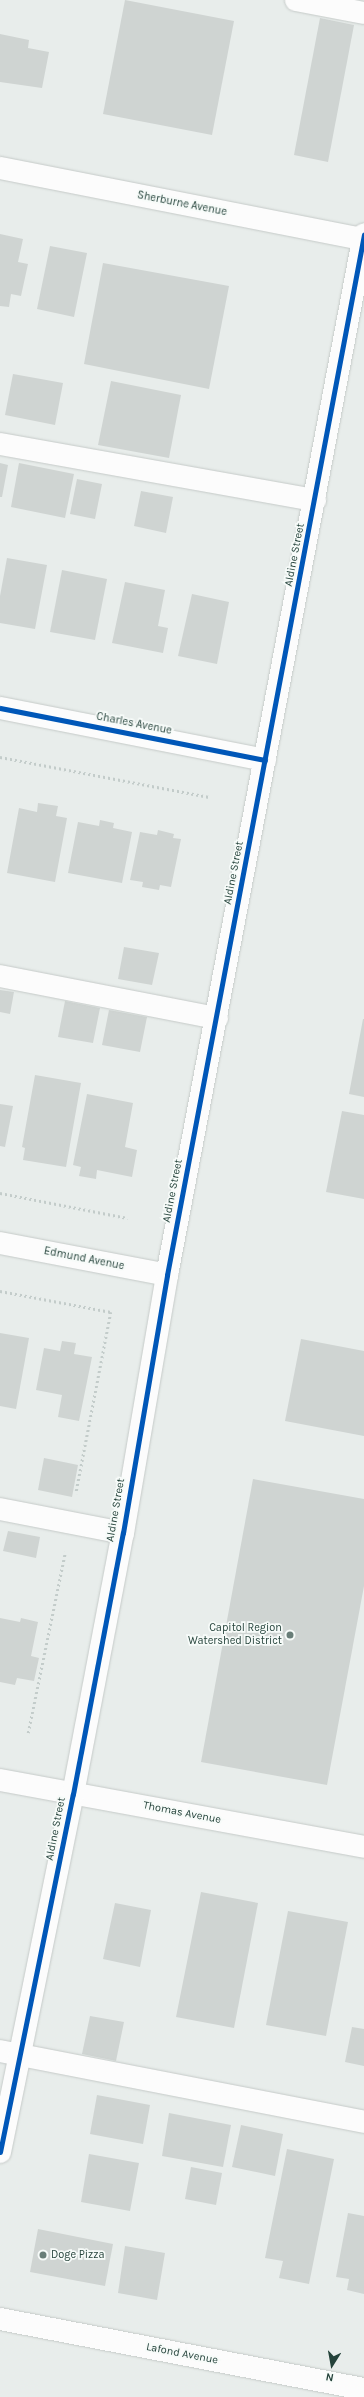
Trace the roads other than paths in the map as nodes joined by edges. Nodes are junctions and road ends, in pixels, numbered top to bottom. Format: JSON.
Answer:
{"nodes":[{"id":1,"x":296,"y":0,"type":"edge"},
{"id":2,"x":364,"y":13,"type":"edge"},
{"id":3,"x":0,"y":168,"type":"edge"},
{"id":4,"x":364,"y":237,"type":"edge"},
{"id":5,"x":0,"y":444,"type":"edge"},
{"id":6,"x":315,"y":500,"type":"junction"},
{"id":7,"x":0,"y":708,"type":"edge"},
{"id":8,"x":265,"y":760,"type":"junction"},
{"id":9,"x":0,"y":976,"type":"edge"},
{"id":10,"x":217,"y":1018,"type":"junction"},
{"id":11,"x":0,"y":1243,"type":"edge"},
{"id":12,"x":167,"y":1275,"type":"junction"},
{"id":13,"x":0,"y":1509,"type":"edge"},
{"id":14,"x":122,"y":1533,"type":"junction"},
{"id":15,"x":0,"y":1780,"type":"edge"},
{"id":16,"x":73,"y":1794,"type":"junction"},
{"id":17,"x":364,"y":1847,"type":"edge"},
{"id":18,"x":0,"y":2051,"type":"edge"},
{"id":19,"x":22,"y":2055,"type":"junction"},
{"id":20,"x":364,"y":2122,"type":"edge"},
{"id":21,"x":0,"y":2152,"type":"edge"},
{"id":22,"x":0,"y":2319,"type":"edge"},
{"id":23,"x":364,"y":2389,"type":"edge"}],
"edges":[{"from":1,"to":2,"type":"street"},
{"from":3,"to":4,"type":"street","name":"Sherburne Avenue"},
{"from":4,"to":6,"type":"street","name":"Aldine Street"},
{"from":5,"to":6,"type":"street"},
{"from":6,"to":8,"type":"street","name":"Aldine Street"},
{"from":7,"to":8,"type":"street","name":"Charles Avenue"},
{"from":8,"to":10,"type":"street","name":"Aldine Street"},
{"from":9,"to":10,"type":"street"},
{"from":10,"to":12,"type":"street","name":"Aldine Street"},
{"from":11,"to":12,"type":"street","name":"Edmund Avenue"},
{"from":12,"to":14,"type":"street","name":"Aldine Street"},
{"from":13,"to":14,"type":"street"},
{"from":14,"to":16,"type":"street","name":"Aldine Street"},
{"from":15,"to":16,"type":"street","name":"Thomas Avenue"},
{"from":16,"to":17,"type":"street","name":"Thomas Avenue"},
{"from":16,"to":19,"type":"street","name":"Aldine Street"},
{"from":18,"to":19,"type":"street"},
{"from":19,"to":20,"type":"street"},
{"from":19,"to":21,"type":"street","name":"Aldine Street"},
{"from":22,"to":23,"type":"street","name":"Lafond Avenue"}]}
